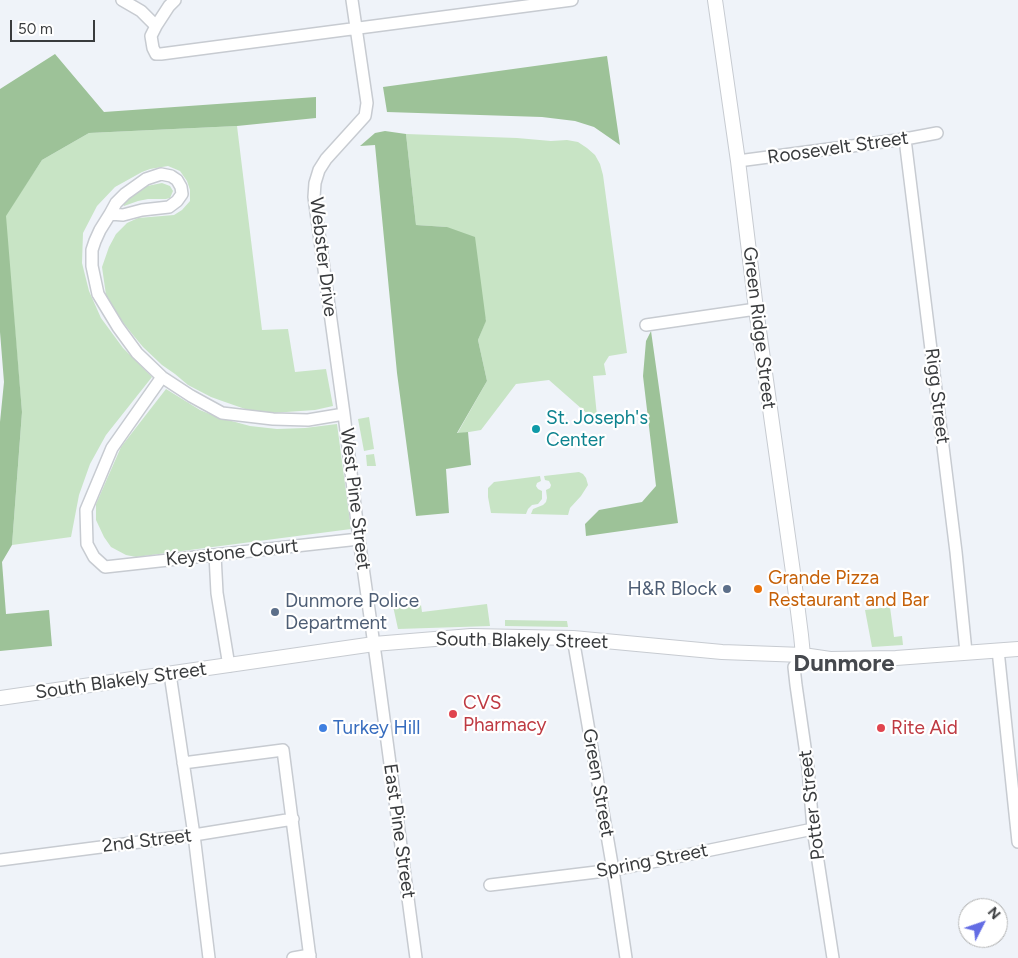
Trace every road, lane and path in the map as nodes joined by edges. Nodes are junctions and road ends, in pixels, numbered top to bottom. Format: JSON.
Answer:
{"nodes":[{"id":1,"x":122,"y":0,"type":"edge"},
{"id":2,"x":174,"y":0,"type":"edge"},
{"id":3,"x":352,"y":0,"type":"edge"},
{"id":4,"x":572,"y":0,"type":"edge"},
{"id":5,"x":715,"y":0,"type":"edge"},
{"id":6,"x":156,"y":26,"type":"junction"},
{"id":7,"x":357,"y":29,"type":"junction"},
{"id":8,"x":937,"y":133,"type":"dead end"},
{"id":9,"x":905,"y":139,"type":"junction"},
{"id":10,"x":738,"y":161,"type":"junction"},
{"id":11,"x":110,"y":214,"type":"junction"},
{"id":12,"x":756,"y":309,"type":"junction"},
{"id":13,"x":646,"y":325,"type":"dead end"},
{"id":14,"x":162,"y":376,"type":"junction"},
{"id":15,"x":344,"y":414,"type":"junction"},
{"id":16,"x":359,"y":538,"type":"junction"},
{"id":17,"x":215,"y":555,"type":"junction"},
{"id":18,"x":573,"y":638,"type":"junction"},
{"id":19,"x":374,"y":644,"type":"junction"},
{"id":20,"x":1018,"y":649,"type":"edge"},
{"id":21,"x":998,"y":650,"type":"junction"},
{"id":22,"x":966,"y":652,"type":"junction"},
{"id":23,"x":802,"y":655,"type":"junction"},
{"id":24,"x":229,"y":666,"type":"junction"},
{"id":25,"x":170,"y":674,"type":"junction"},
{"id":26,"x":0,"y":698,"type":"edge"},
{"id":27,"x":184,"y":763,"type":"junction"},
{"id":28,"x":293,"y":819,"type":"junction"},
{"id":29,"x":813,"y":829,"type":"junction"},
{"id":30,"x":194,"y":835,"type":"junction"},
{"id":31,"x":1018,"y":842,"type":"edge"},
{"id":32,"x":0,"y":860,"type":"edge"},
{"id":33,"x":613,"y":870,"type":"junction"},
{"id":34,"x":490,"y":885,"type":"dead end"},
{"id":35,"x":310,"y":957,"type":"edge"},
{"id":36,"x":209,"y":958,"type":"edge"},
{"id":37,"x":293,"y":958,"type":"edge"},
{"id":38,"x":416,"y":958,"type":"edge"},
{"id":39,"x":626,"y":958,"type":"edge"},
{"id":40,"x":833,"y":958,"type":"edge"}],
"edges":[{"from":1,"to":6,"type":"street"},
{"from":2,"to":6,"type":"street"},
{"from":3,"to":7,"type":"street"},
{"from":4,"to":7,"type":"street"},
{"from":5,"to":10,"type":"main road","name":"Green Ridge Street"},
{"from":6,"to":7,"type":"street"},
{"from":7,"to":15,"type":"street","name":"Webster Drive"},
{"from":8,"to":9,"type":"street","name":"Roosevelt Street"},
{"from":9,"to":10,"type":"street","name":"Roosevelt Street"},
{"from":9,"to":22,"type":"street","name":"Rigg Street"},
{"from":10,"to":12,"type":"main road","name":"Green Ridge Street"},
{"from":11,"to":11,"type":"street"},
{"from":11,"to":14,"type":"street"},
{"from":12,"to":13,"type":"street"},
{"from":12,"to":23,"type":"main road","name":"Green Ridge Street"},
{"from":14,"to":15,"type":"street"},
{"from":14,"to":17,"type":"street","name":"Keystone Court"},
{"from":15,"to":16,"type":"street","name":"West Pine Street"},
{"from":16,"to":17,"type":"street","name":"Keystone Court"},
{"from":16,"to":19,"type":"street","name":"West Pine Street"},
{"from":17,"to":24,"type":"street"},
{"from":18,"to":19,"type":"main road","name":"South Blakely Street"},
{"from":18,"to":23,"type":"main road","name":"South Blakely Street"},
{"from":18,"to":33,"type":"street","name":"Green Street"},
{"from":19,"to":24,"type":"main road","name":"South Blakely Street"},
{"from":19,"to":38,"type":"street","name":"East Pine Street"},
{"from":20,"to":21,"type":"main road","name":"South Blakely Street"},
{"from":21,"to":22,"type":"main road","name":"South Blakely Street"},
{"from":21,"to":31,"type":"street"},
{"from":22,"to":23,"type":"main road","name":"South Blakely Street"},
{"from":23,"to":29,"type":"street","name":"Potter Street"},
{"from":24,"to":25,"type":"main road","name":"South Blakely Street"},
{"from":25,"to":26,"type":"main road","name":"South Blakely Street"},
{"from":25,"to":27,"type":"street"},
{"from":27,"to":28,"type":"street"},
{"from":27,"to":30,"type":"street"},
{"from":28,"to":30,"type":"street","name":"2nd Street"},
{"from":28,"to":35,"type":"street"},
{"from":29,"to":33,"type":"street","name":"Spring Street"},
{"from":29,"to":40,"type":"street","name":"Potter Street"},
{"from":30,"to":32,"type":"street","name":"2nd Street"},
{"from":30,"to":36,"type":"street"},
{"from":33,"to":34,"type":"street","name":"Spring Street"},
{"from":33,"to":39,"type":"street","name":"Green Street"},
{"from":35,"to":37,"type":"street"}]}
